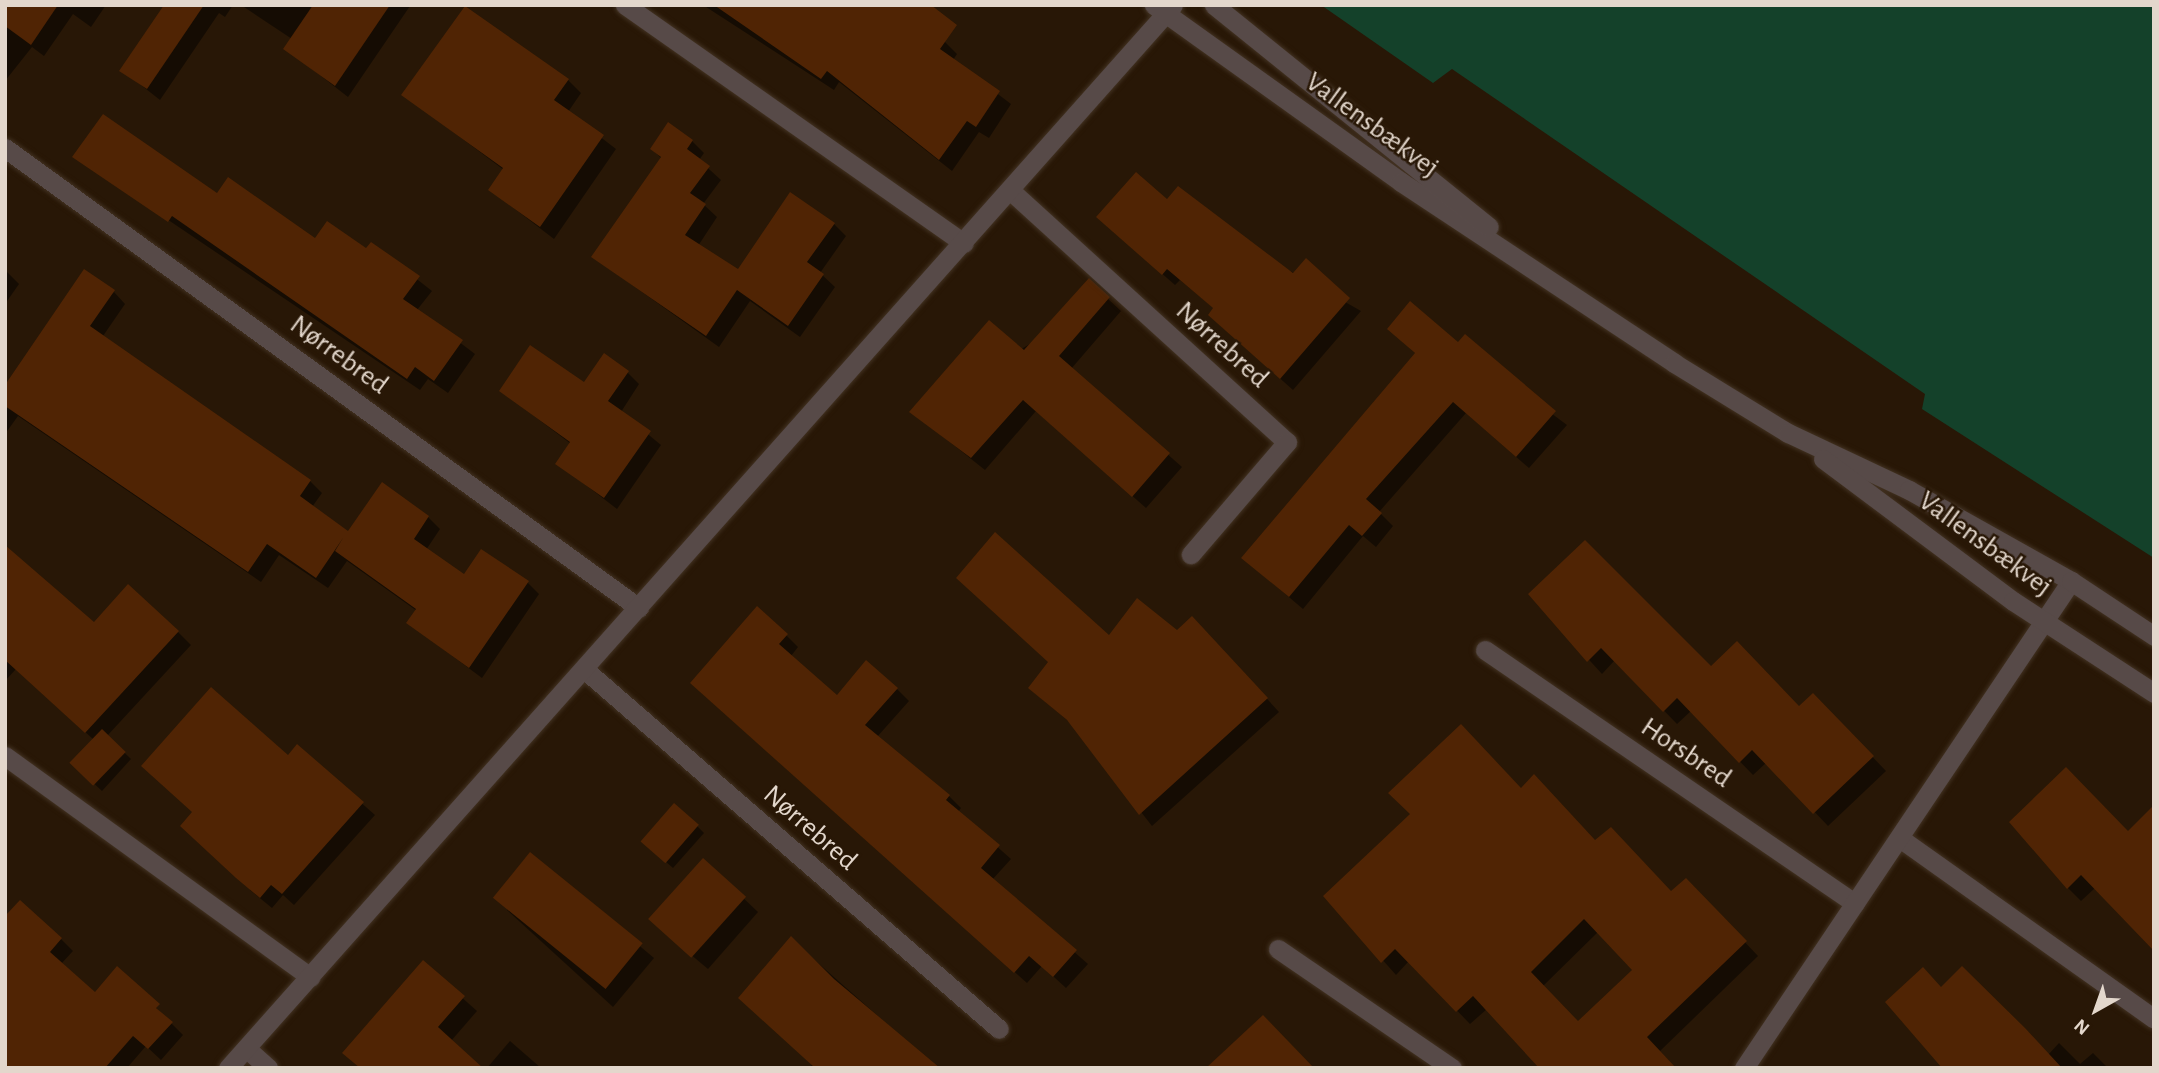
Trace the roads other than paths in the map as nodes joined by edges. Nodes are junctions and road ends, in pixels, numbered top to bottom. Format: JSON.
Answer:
{"nodes":[{"id":1,"x":625,"y":5,"type":"edge"},
{"id":2,"x":1214,"y":5,"type":"edge"},
{"id":3,"x":1164,"y":8,"type":"edge"},
{"id":4,"x":5,"y":148,"type":"edge"},
{"id":5,"x":1010,"y":191,"type":"junction"},
{"id":6,"x":964,"y":243,"type":"junction"},
{"id":7,"x":1559,"y":286,"type":"junction"},
{"id":8,"x":1788,"y":433,"type":"junction"},
{"id":9,"x":1191,"y":554,"type":"dead end"},
{"id":10,"x":2071,"y":581,"type":"junction"},
{"id":11,"x":639,"y":608,"type":"junction"},
{"id":12,"x":2046,"y":622,"type":"junction"},
{"id":13,"x":2154,"y":636,"type":"edge"},
{"id":14,"x":1485,"y":650,"type":"dead end"},
{"id":15,"x":584,"y":670,"type":"junction"},
{"id":16,"x":2154,"y":693,"type":"edge"},
{"id":17,"x":5,"y":756,"type":"edge"},
{"id":18,"x":1901,"y":839,"type":"junction"},
{"id":19,"x":1855,"y":903,"type":"junction"},
{"id":20,"x":1278,"y":949,"type":"dead end"},
{"id":21,"x":310,"y":977,"type":"junction"},
{"id":22,"x":2154,"y":1019,"type":"edge"},
{"id":23,"x":999,"y":1029,"type":"dead end"},
{"id":24,"x":246,"y":1048,"type":"junction"},
{"id":25,"x":228,"y":1068,"type":"edge"},
{"id":26,"x":268,"y":1068,"type":"edge"},
{"id":27,"x":1452,"y":1068,"type":"edge"},
{"id":28,"x":1744,"y":1068,"type":"edge"}],
"edges":[{"from":1,"to":6,"type":"street"},
{"from":2,"to":7,"type":"street","name":"Vallensbækvej"},
{"from":3,"to":5,"type":"street"},
{"from":3,"to":7,"type":"street","name":"Vallensbækvej"},
{"from":4,"to":11,"type":"street","name":"Nørrebred"},
{"from":5,"to":6,"type":"street"},
{"from":5,"to":9,"type":"street","name":"Nørrebred"},
{"from":6,"to":11,"type":"street"},
{"from":7,"to":8,"type":"street","name":"Vallensbækvej"},
{"from":8,"to":10,"type":"street","name":"Vallensbækvej"},
{"from":8,"to":12,"type":"street","name":"Vallensbækvej"},
{"from":10,"to":12,"type":"street"},
{"from":10,"to":13,"type":"street","name":"Vallensbækvej"},
{"from":11,"to":15,"type":"street"},
{"from":12,"to":16,"type":"street","name":"Vallensbækvej"},
{"from":12,"to":18,"type":"street"},
{"from":14,"to":19,"type":"street","name":"Horsbred"},
{"from":15,"to":21,"type":"street"},
{"from":15,"to":23,"type":"street","name":"Nørrebred"},
{"from":17,"to":21,"type":"street"},
{"from":18,"to":19,"type":"street"},
{"from":18,"to":22,"type":"street"},
{"from":19,"to":28,"type":"street"},
{"from":20,"to":27,"type":"street"},
{"from":21,"to":24,"type":"street"},
{"from":24,"to":25,"type":"street"},
{"from":24,"to":26,"type":"street"}]}
